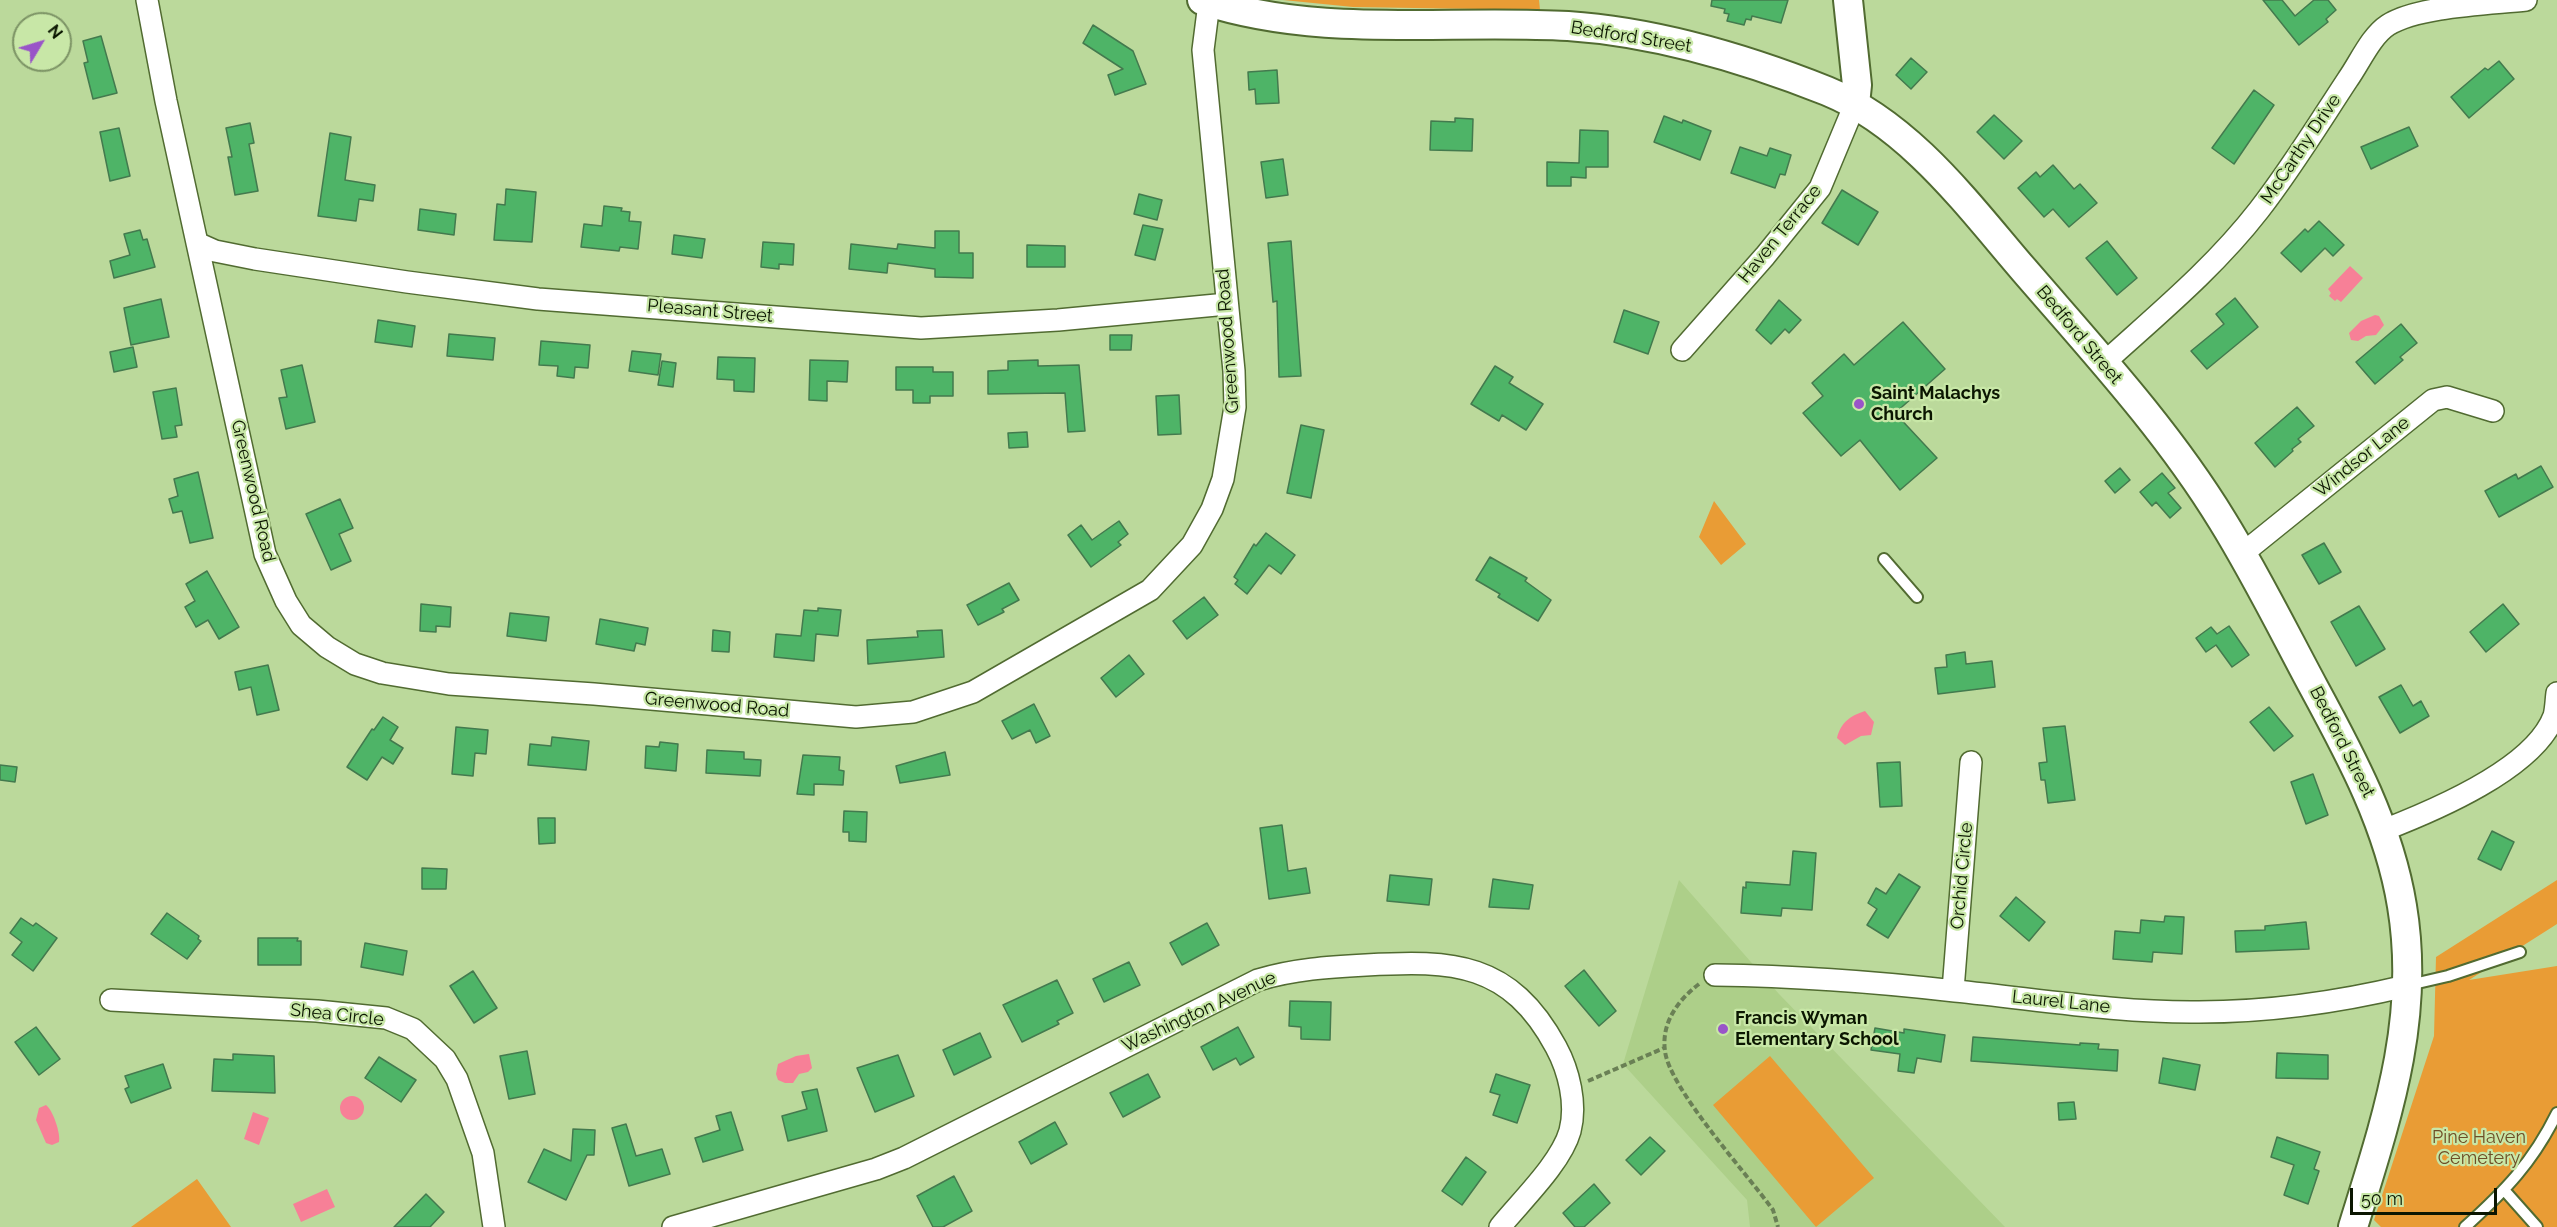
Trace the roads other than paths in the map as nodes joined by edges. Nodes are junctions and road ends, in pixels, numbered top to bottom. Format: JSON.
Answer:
{"nodes":[{"id":1,"x":147,"y":0,"type":"edge"},
{"id":2,"x":1848,"y":0,"type":"edge"},
{"id":3,"x":2526,"y":0,"type":"edge"},
{"id":4,"x":1205,"y":1,"type":"edge"},
{"id":5,"x":1251,"y":6,"type":"edge"},
{"id":6,"x":1855,"y":104,"type":"junction"},
{"id":7,"x":197,"y":243,"type":"junction"},
{"id":8,"x":1227,"y":304,"type":"junction"},
{"id":9,"x":1682,"y":350,"type":"dead end"},
{"id":10,"x":2104,"y":363,"type":"junction"},
{"id":11,"x":2493,"y":411,"type":"dead end"},
{"id":12,"x":2242,"y":554,"type":"junction"},
{"id":13,"x":1884,"y":559,"type":"dead end"},
{"id":14,"x":1917,"y":597,"type":"dead end"},
{"id":15,"x":2557,"y":693,"type":"edge"},
{"id":16,"x":1971,"y":762,"type":"dead end"},
{"id":17,"x":2384,"y":830,"type":"junction"},
{"id":18,"x":2520,"y":952,"type":"dead end"},
{"id":19,"x":1715,"y":975,"type":"road end"},
{"id":20,"x":2406,"y":986,"type":"junction"},
{"id":21,"x":1953,"y":990,"type":"junction"},
{"id":22,"x":111,"y":1000,"type":"dead end"},
{"id":23,"x":2557,"y":1113,"type":"edge"},
{"id":24,"x":2505,"y":1191,"type":"junction"},
{"id":25,"x":494,"y":1227,"type":"edge"},
{"id":26,"x":673,"y":1227,"type":"edge"},
{"id":27,"x":1500,"y":1227,"type":"edge"},
{"id":28,"x":2353,"y":1227,"type":"edge"},
{"id":29,"x":2465,"y":1227,"type":"edge"},
{"id":30,"x":2537,"y":1227,"type":"edge"}],
"edges":[{"from":1,"to":7,"type":"street","name":"Greenwood Road"},
{"from":2,"to":6,"type":"main road"},
{"from":3,"to":10,"type":"street","name":"McCarthy Drive"},
{"from":4,"to":5,"type":"main road","name":"Bedford Street"},
{"from":4,"to":8,"type":"street","name":"Greenwood Road"},
{"from":5,"to":6,"type":"main road","name":"Bedford Street"},
{"from":6,"to":9,"type":"street","name":"Haven Terrace"},
{"from":6,"to":10,"type":"main road","name":"Bedford Street"},
{"from":7,"to":8,"type":"street","name":"Pleasant Street"},
{"from":7,"to":8,"type":"street","name":"Greenwood Road"},
{"from":10,"to":12,"type":"main road","name":"Bedford Street"},
{"from":11,"to":12,"type":"street","name":"Windsor Lane"},
{"from":12,"to":17,"type":"main road","name":"Bedford Street"},
{"from":13,"to":14,"type":"lane"},
{"from":15,"to":17,"type":"street"},
{"from":16,"to":21,"type":"street","name":"Orchid Circle"},
{"from":17,"to":20,"type":"main road","name":"Bedford Street"},
{"from":18,"to":20,"type":"lane"},
{"from":19,"to":21,"type":"street","name":"Laurel Lane"},
{"from":20,"to":21,"type":"street","name":"Laurel Lane"},
{"from":20,"to":28,"type":"main road","name":"Bedford Street"},
{"from":22,"to":25,"type":"street","name":"Shea Circle"},
{"from":23,"to":24,"type":"lane"},
{"from":24,"to":29,"type":"lane"},
{"from":24,"to":30,"type":"lane"},
{"from":26,"to":27,"type":"street","name":"Washington Avenue"}]}
